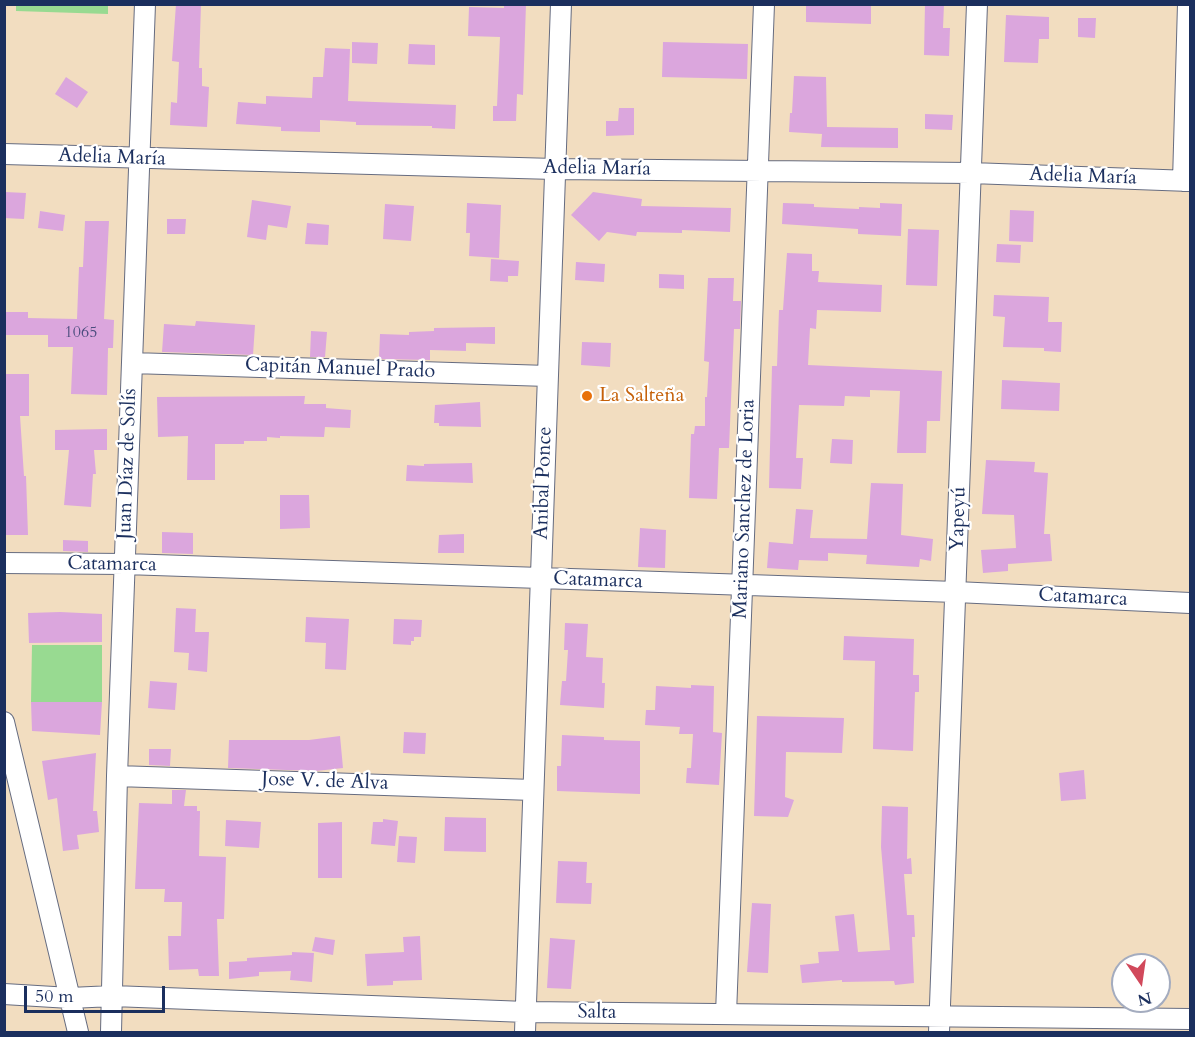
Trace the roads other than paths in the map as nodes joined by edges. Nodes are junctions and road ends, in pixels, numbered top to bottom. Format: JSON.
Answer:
{"nodes":[{"id":1,"x":145,"y":4,"type":"edge"},
{"id":2,"x":561,"y":4,"type":"edge"},
{"id":3,"x":764,"y":4,"type":"edge"},
{"id":4,"x":977,"y":4,"type":"edge"},
{"id":5,"x":1188,"y":4,"type":"edge"},
{"id":6,"x":4,"y":154,"type":"edge"},
{"id":7,"x":139,"y":159,"type":"junction"},
{"id":8,"x":555,"y":169,"type":"junction"},
{"id":9,"x":759,"y":171,"type":"junction"},
{"id":10,"x":971,"y":173,"type":"junction"},
{"id":11,"x":1187,"y":181,"type":"edge"},
{"id":12,"x":132,"y":363,"type":"junction"},
{"id":13,"x":548,"y":376,"type":"junction"},
{"id":14,"x":4,"y":563,"type":"edge"},
{"id":15,"x":125,"y":564,"type":"junction"},
{"id":16,"x":540,"y":579,"type":"junction"},
{"id":17,"x":742,"y":585,"type":"junction"},
{"id":18,"x":956,"y":592,"type":"junction"},
{"id":19,"x":1191,"y":603,"type":"edge"},
{"id":20,"x":4,"y":722,"type":"edge"},
{"id":21,"x":117,"y":776,"type":"junction"},
{"id":22,"x":533,"y":790,"type":"junction"},
{"id":23,"x":4,"y":994,"type":"edge"},
{"id":24,"x":113,"y":996,"type":"junction"},
{"id":25,"x":70,"y":998,"type":"junction"},
{"id":26,"x":526,"y":1012,"type":"junction"},
{"id":27,"x":726,"y":1014,"type":"junction"},
{"id":28,"x":1191,"y":1019,"type":"edge"},
{"id":29,"x":940,"y":1024,"type":"edge"},
{"id":30,"x":78,"y":1032,"type":"edge"},
{"id":31,"x":111,"y":1032,"type":"edge"},
{"id":32,"x":525,"y":1032,"type":"edge"}],
"edges":[{"from":1,"to":7,"type":"street","name":"Juan Díaz de Solís"},
{"from":2,"to":8,"type":"street","name":"Anibal Ponce"},
{"from":3,"to":9,"type":"street","name":"Mariano Sanchez de Loria"},
{"from":4,"to":10,"type":"street","name":"Yapeyú"},
{"from":5,"to":11,"type":"street"},
{"from":6,"to":7,"type":"street","name":"Adelia María"},
{"from":7,"to":8,"type":"street","name":"Adelia María"},
{"from":7,"to":12,"type":"street","name":"Juan Díaz de Solís"},
{"from":8,"to":9,"type":"street","name":"Adelia María"},
{"from":8,"to":13,"type":"street","name":"Anibal Ponce"},
{"from":9,"to":10,"type":"street","name":"Adelia María"},
{"from":9,"to":17,"type":"street","name":"Mariano Sanchez de Loria"},
{"from":10,"to":11,"type":"street","name":"Adelia María"},
{"from":10,"to":18,"type":"street","name":"Yapeyú"},
{"from":12,"to":13,"type":"street","name":"Capitán Manuel Prado"},
{"from":12,"to":15,"type":"street","name":"Juan Díaz de Solís"},
{"from":13,"to":16,"type":"street","name":"Anibal Ponce"},
{"from":14,"to":15,"type":"street","name":"Catamarca"},
{"from":15,"to":16,"type":"street","name":"Catamarca"},
{"from":15,"to":21,"type":"street","name":"Juan Díaz de Solís"},
{"from":16,"to":17,"type":"street","name":"Catamarca"},
{"from":16,"to":22,"type":"street","name":"Anibal Ponce"},
{"from":17,"to":18,"type":"street","name":"Catamarca"},
{"from":17,"to":27,"type":"street","name":"Mariano Sanchez de Loria"},
{"from":18,"to":19,"type":"street","name":"Catamarca"},
{"from":18,"to":29,"type":"street","name":"Yapeyú"},
{"from":20,"to":25,"type":"street"},
{"from":21,"to":22,"type":"street","name":"Jose V. de Alva"},
{"from":21,"to":24,"type":"street","name":"Juan Díaz de Solís"},
{"from":22,"to":26,"type":"street","name":"Anibal Ponce"},
{"from":23,"to":25,"type":"street","name":"Salta"},
{"from":24,"to":25,"type":"street","name":"Salta"},
{"from":24,"to":26,"type":"street","name":"Salta"},
{"from":24,"to":31,"type":"street","name":"Juan Díaz de Solís"},
{"from":25,"to":30,"type":"street"},
{"from":26,"to":27,"type":"street","name":"Salta"},
{"from":26,"to":32,"type":"street","name":"Anibal Ponce"},
{"from":27,"to":29,"type":"street","name":"Salta"},
{"from":28,"to":29,"type":"street","name":"Salta"}]}
